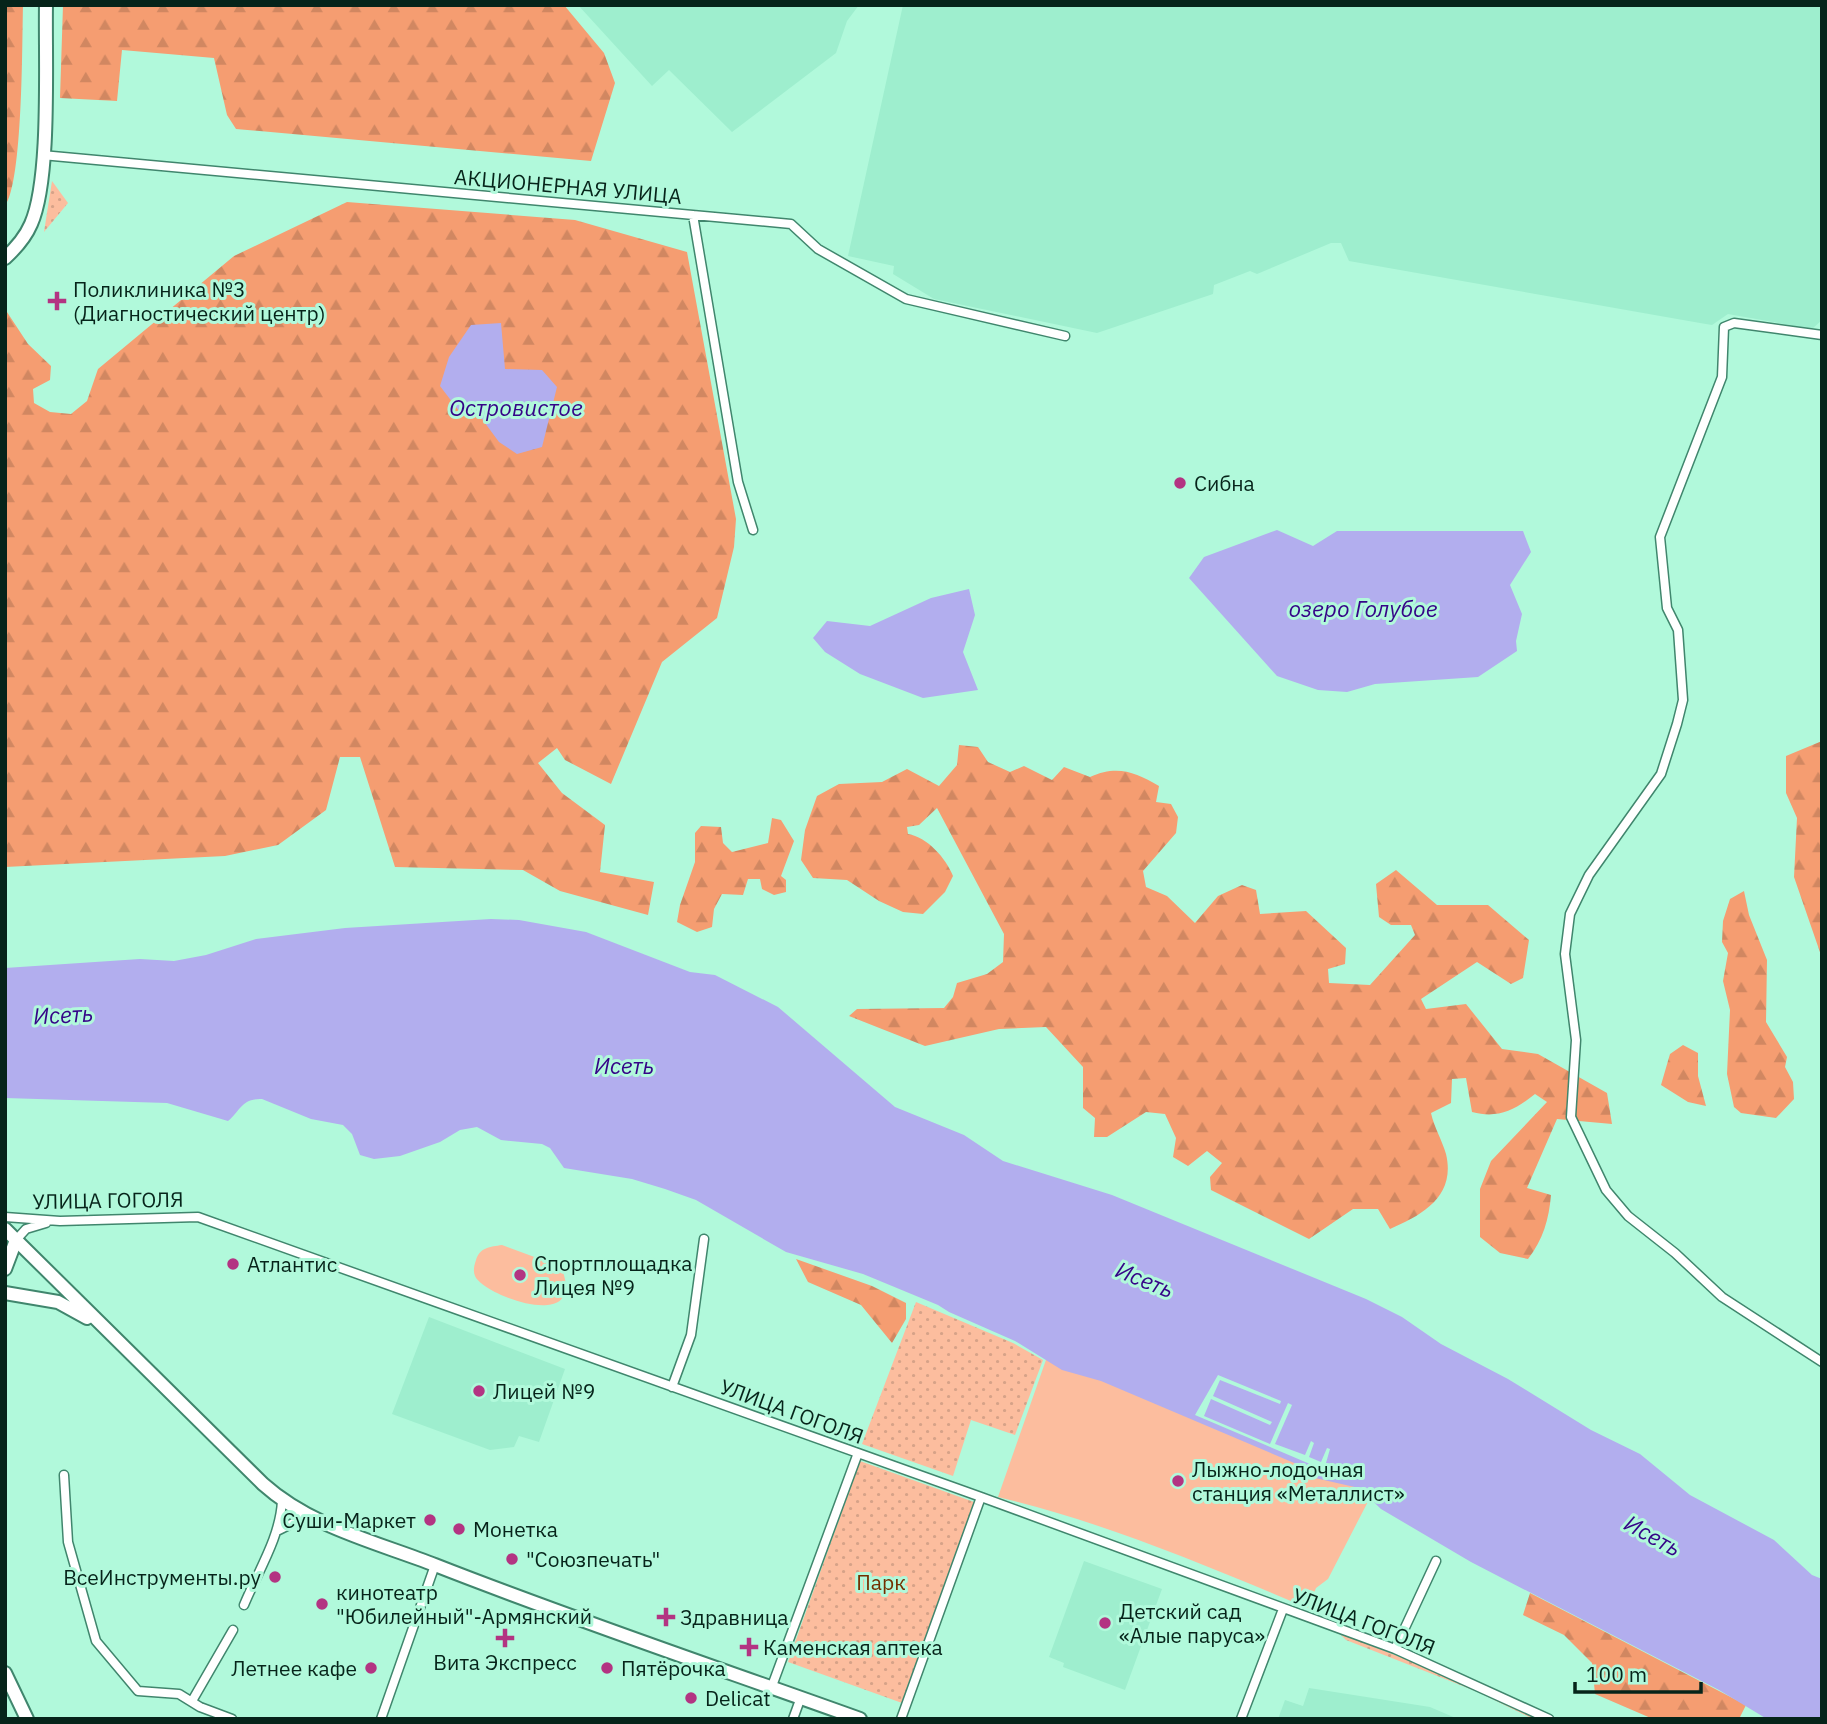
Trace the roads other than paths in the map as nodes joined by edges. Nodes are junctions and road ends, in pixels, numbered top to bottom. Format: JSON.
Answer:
{"nodes":[{"id":1,"x":47,"y":5,"type":"edge"},
{"id":2,"x":42,"y":155,"type":"junction"},
{"id":3,"x":693,"y":215,"type":"junction"},
{"id":4,"x":5,"y":258,"type":"edge"},
{"id":5,"x":1065,"y":335,"type":"dead end"},
{"id":6,"x":1822,"y":335,"type":"edge"},
{"id":7,"x":753,"y":530,"type":"dead end"},
{"id":8,"x":5,"y":1217,"type":"edge"},
{"id":9,"x":60,"y":1221,"type":"junction"},
{"id":10,"x":5,"y":1229,"type":"edge"},
{"id":11,"x":704,"y":1239,"type":"dead end"},
{"id":12,"x":16,"y":1240,"type":"junction"},
{"id":13,"x":5,"y":1269,"type":"edge"},
{"id":14,"x":5,"y":1293,"type":"edge"},
{"id":15,"x":106,"y":1329,"type":"junction"},
{"id":16,"x":1822,"y":1362,"type":"edge"},
{"id":17,"x":672,"y":1387,"type":"junction"},
{"id":18,"x":858,"y":1453,"type":"junction"},
{"id":19,"x":64,"y":1475,"type":"dead end"},
{"id":20,"x":981,"y":1497,"type":"junction"},
{"id":21,"x":282,"y":1501,"type":"junction"},
{"id":22,"x":307,"y":1516,"type":"junction"},
{"id":23,"x":279,"y":1530,"type":"junction"},
{"id":24,"x":1436,"y":1561,"type":"dead end"},
{"id":25,"x":435,"y":1565,"type":"junction"},
{"id":26,"x":244,"y":1605,"type":"dead end"},
{"id":27,"x":1283,"y":1609,"type":"junction"},
{"id":28,"x":233,"y":1630,"type":"dead end"},
{"id":29,"x":1395,"y":1649,"type":"junction"},
{"id":30,"x":5,"y":1673,"type":"edge"},
{"id":31,"x":772,"y":1686,"type":"junction"},
{"id":32,"x":802,"y":1697,"type":"junction"},
{"id":33,"x":192,"y":1701,"type":"junction"},
{"id":34,"x":27,"y":1719,"type":"edge"},
{"id":35,"x":232,"y":1719,"type":"edge"},
{"id":36,"x":381,"y":1719,"type":"edge"},
{"id":37,"x":793,"y":1719,"type":"edge"},
{"id":38,"x":860,"y":1719,"type":"edge"},
{"id":39,"x":901,"y":1719,"type":"edge"},
{"id":40,"x":1241,"y":1719,"type":"edge"},
{"id":41,"x":1549,"y":1719,"type":"edge"}],
"edges":[{"from":1,"to":2,"type":"main road"},
{"from":2,"to":3,"type":"street","name":"АКЦИОНЕРНАЯ УЛИЦА"},
{"from":2,"to":4,"type":"main road"},
{"from":3,"to":5,"type":"street","name":"АКЦИОНЕРНАЯ УЛИЦА"},
{"from":3,"to":7,"type":"street"},
{"from":6,"to":16,"type":"street"},
{"from":8,"to":9,"type":"street","name":"УЛИЦА ГОГОЛЯ"},
{"from":9,"to":12,"type":"street"},
{"from":9,"to":17,"type":"street","name":"УЛИЦА ГОГОЛЯ"},
{"from":10,"to":12,"type":"main road"},
{"from":11,"to":17,"type":"street"},
{"from":12,"to":13,"type":"main road"},
{"from":12,"to":15,"type":"main road"},
{"from":14,"to":15,"type":"main road"},
{"from":15,"to":21,"type":"main road"},
{"from":17,"to":18,"type":"street","name":"УЛИЦА ГОГОЛЯ"},
{"from":18,"to":20,"type":"street","name":"УЛИЦА ГОГОЛЯ"},
{"from":18,"to":31,"type":"street"},
{"from":19,"to":33,"type":"street"},
{"from":20,"to":27,"type":"street","name":"УЛИЦА ГОГОЛЯ"},
{"from":20,"to":39,"type":"street"},
{"from":21,"to":22,"type":"main road"},
{"from":21,"to":23,"type":"street"},
{"from":22,"to":23,"type":"street"},
{"from":22,"to":25,"type":"main road"},
{"from":23,"to":26,"type":"street"},
{"from":24,"to":29,"type":"street"},
{"from":25,"to":31,"type":"main road"},
{"from":25,"to":36,"type":"street"},
{"from":27,"to":29,"type":"street","name":"УЛИЦА ГОГОЛЯ"},
{"from":27,"to":40,"type":"street"},
{"from":28,"to":33,"type":"street"},
{"from":29,"to":41,"type":"street","name":"УЛИЦА ГОГОЛЯ"},
{"from":30,"to":34,"type":"main road"},
{"from":31,"to":32,"type":"main road"},
{"from":32,"to":37,"type":"street"},
{"from":32,"to":38,"type":"main road"},
{"from":33,"to":35,"type":"street"}]}
